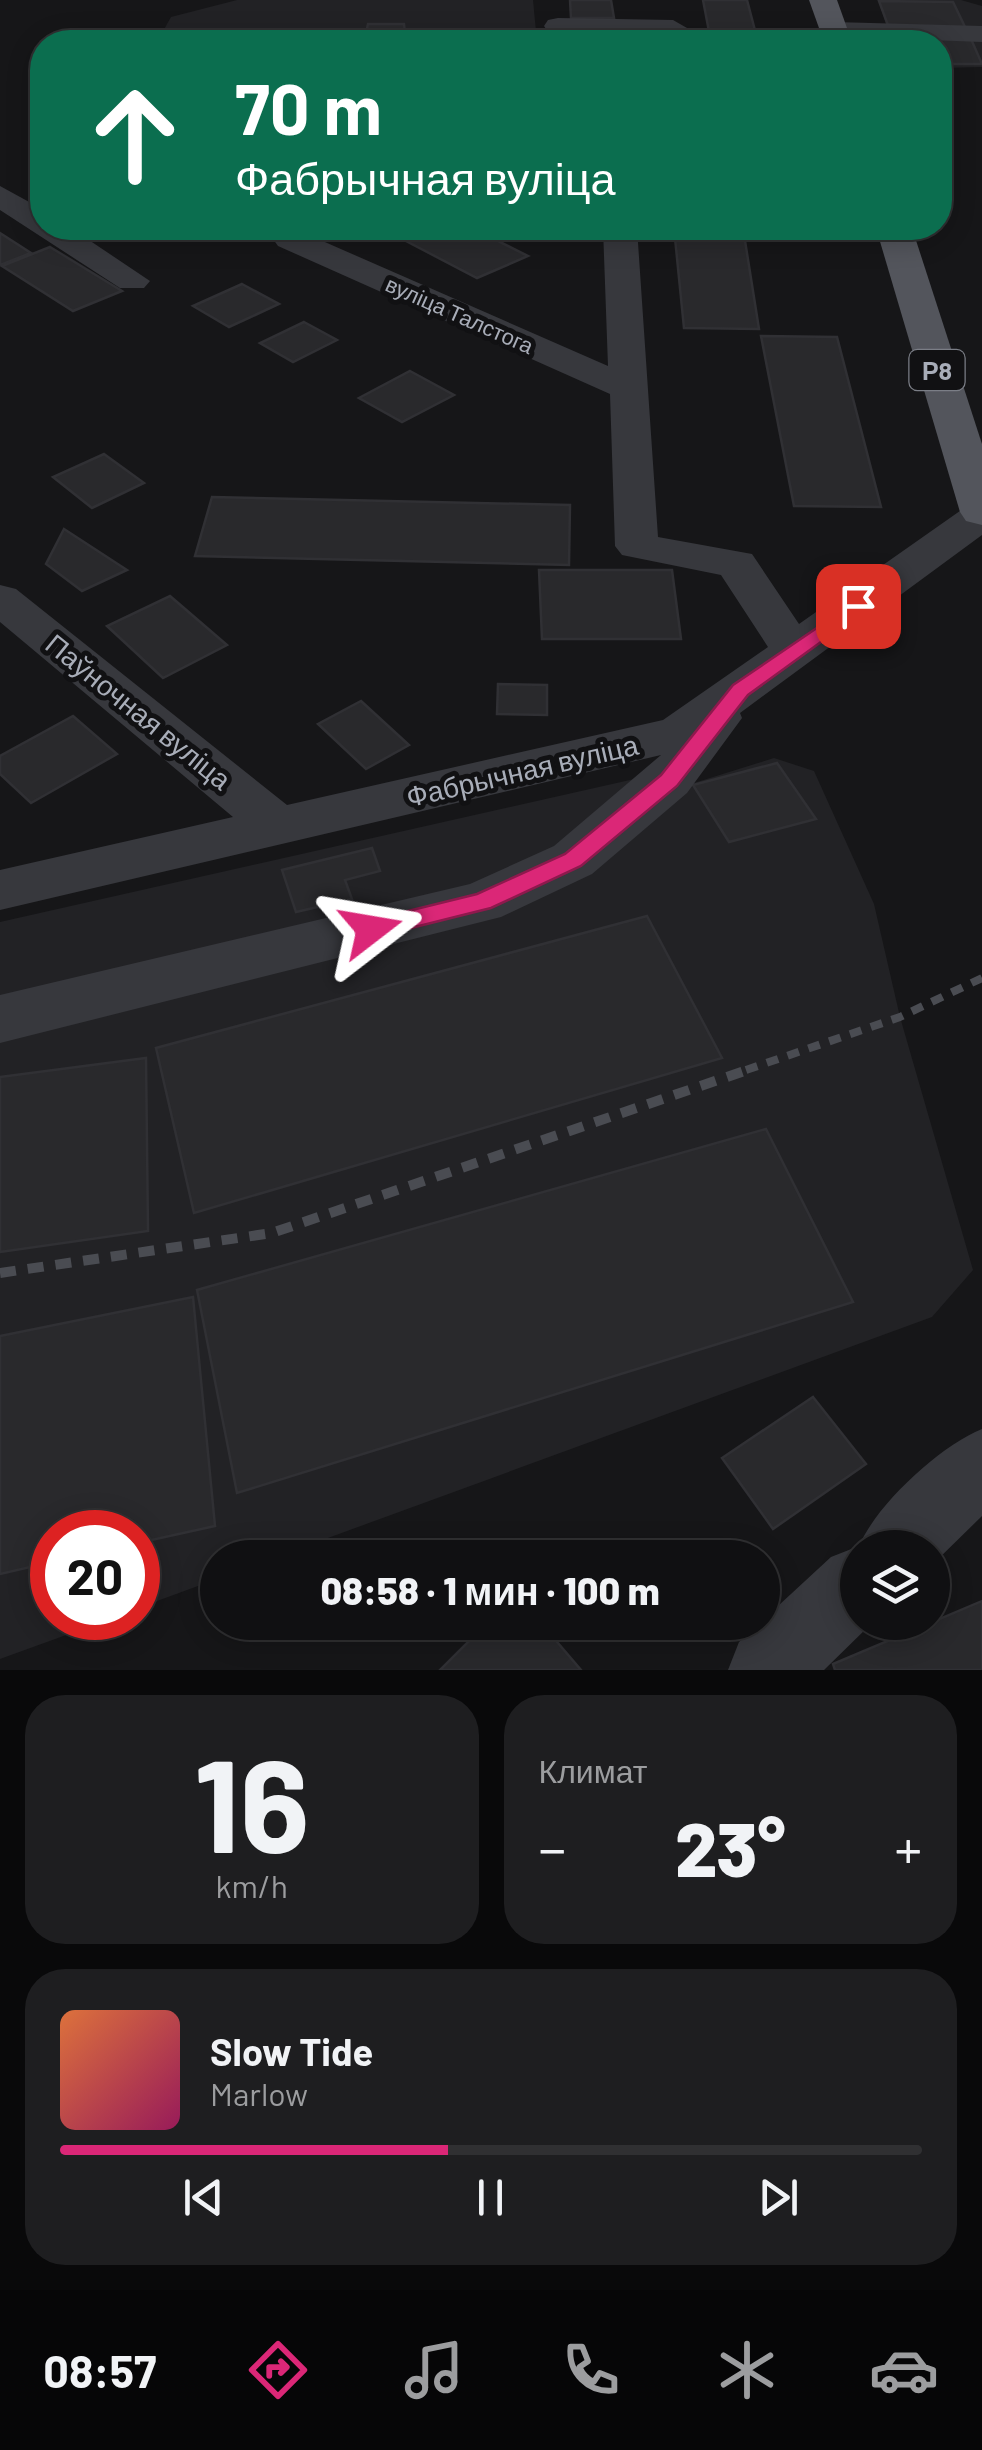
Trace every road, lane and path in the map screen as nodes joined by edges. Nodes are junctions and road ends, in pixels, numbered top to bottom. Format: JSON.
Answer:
{"nodes":[{"id":1,"x":823,"y":0,"type":"edge"},
{"id":2,"x":673,"y":23,"type":"edge"},
{"id":3,"x":558,"y":26,"type":"dead end"},
{"id":4,"x":834,"y":30,"type":"edge"},
{"id":5,"x":952,"y":34,"type":"edge"},
{"id":6,"x":982,"y":34,"type":"edge"},
{"id":7,"x":0,"y":196,"type":"edge"},
{"id":8,"x":30,"y":215,"type":"edge"},
{"id":9,"x":68,"y":240,"type":"edge"},
{"id":10,"x":292,"y":240,"type":"edge"},
{"id":11,"x":621,"y":240,"type":"edge"},
{"id":12,"x":898,"y":240,"type":"edge"},
{"id":13,"x":132,"y":280,"type":"dead end"},
{"id":14,"x":630,"y":390,"type":"junction"},
{"id":15,"x":982,"y":513,"type":"edge"},
{"id":16,"x":0,"y":599,"type":"edge"},
{"id":17,"x":794,"y":650,"type":"junction"},
{"id":18,"x":740,"y":690,"type":"junction"},
{"id":19,"x":276,"y":825,"type":"junction"},
{"id":20,"x":0,"y":890,"type":"edge"},
{"id":21,"x":0,"y":1019,"type":"edge"},
{"id":22,"x":982,"y":1465,"type":"edge"},
{"id":23,"x":915,"y":1530,"type":"edge"},
{"id":24,"x":840,"y":1601,"type":"edge"},
{"id":25,"x":768,"y":1670,"type":"edge"}],
"edges":[{"from":1,"to":4,"type":"main road"},
{"from":2,"to":3,"type":"street"},
{"from":5,"to":6,"type":"street"},
{"from":7,"to":8,"type":"street"},
{"from":9,"to":13,"type":"street"},
{"from":10,"to":14,"type":"street","name":"вуліца Талстога"},
{"from":11,"to":14,"type":"street"},
{"from":12,"to":15,"type":"main road","number":"Р8"},
{"from":14,"to":17,"type":"street"},
{"from":15,"to":17,"type":"street","name":"Фабрычная вуліца"},
{"from":16,"to":19,"type":"street","name":"Паўночная вуліца"},
{"from":17,"to":18,"type":"street","name":"Фабрычная вуліца"},
{"from":18,"to":19,"type":"street","name":"Фабрычная вуліца"},
{"from":18,"to":21,"type":"street"},
{"from":19,"to":20,"type":"street","name":"Фабрычная вуліца"},
{"from":22,"to":23,"type":"street"},
{"from":24,"to":25,"type":"street"}]}
